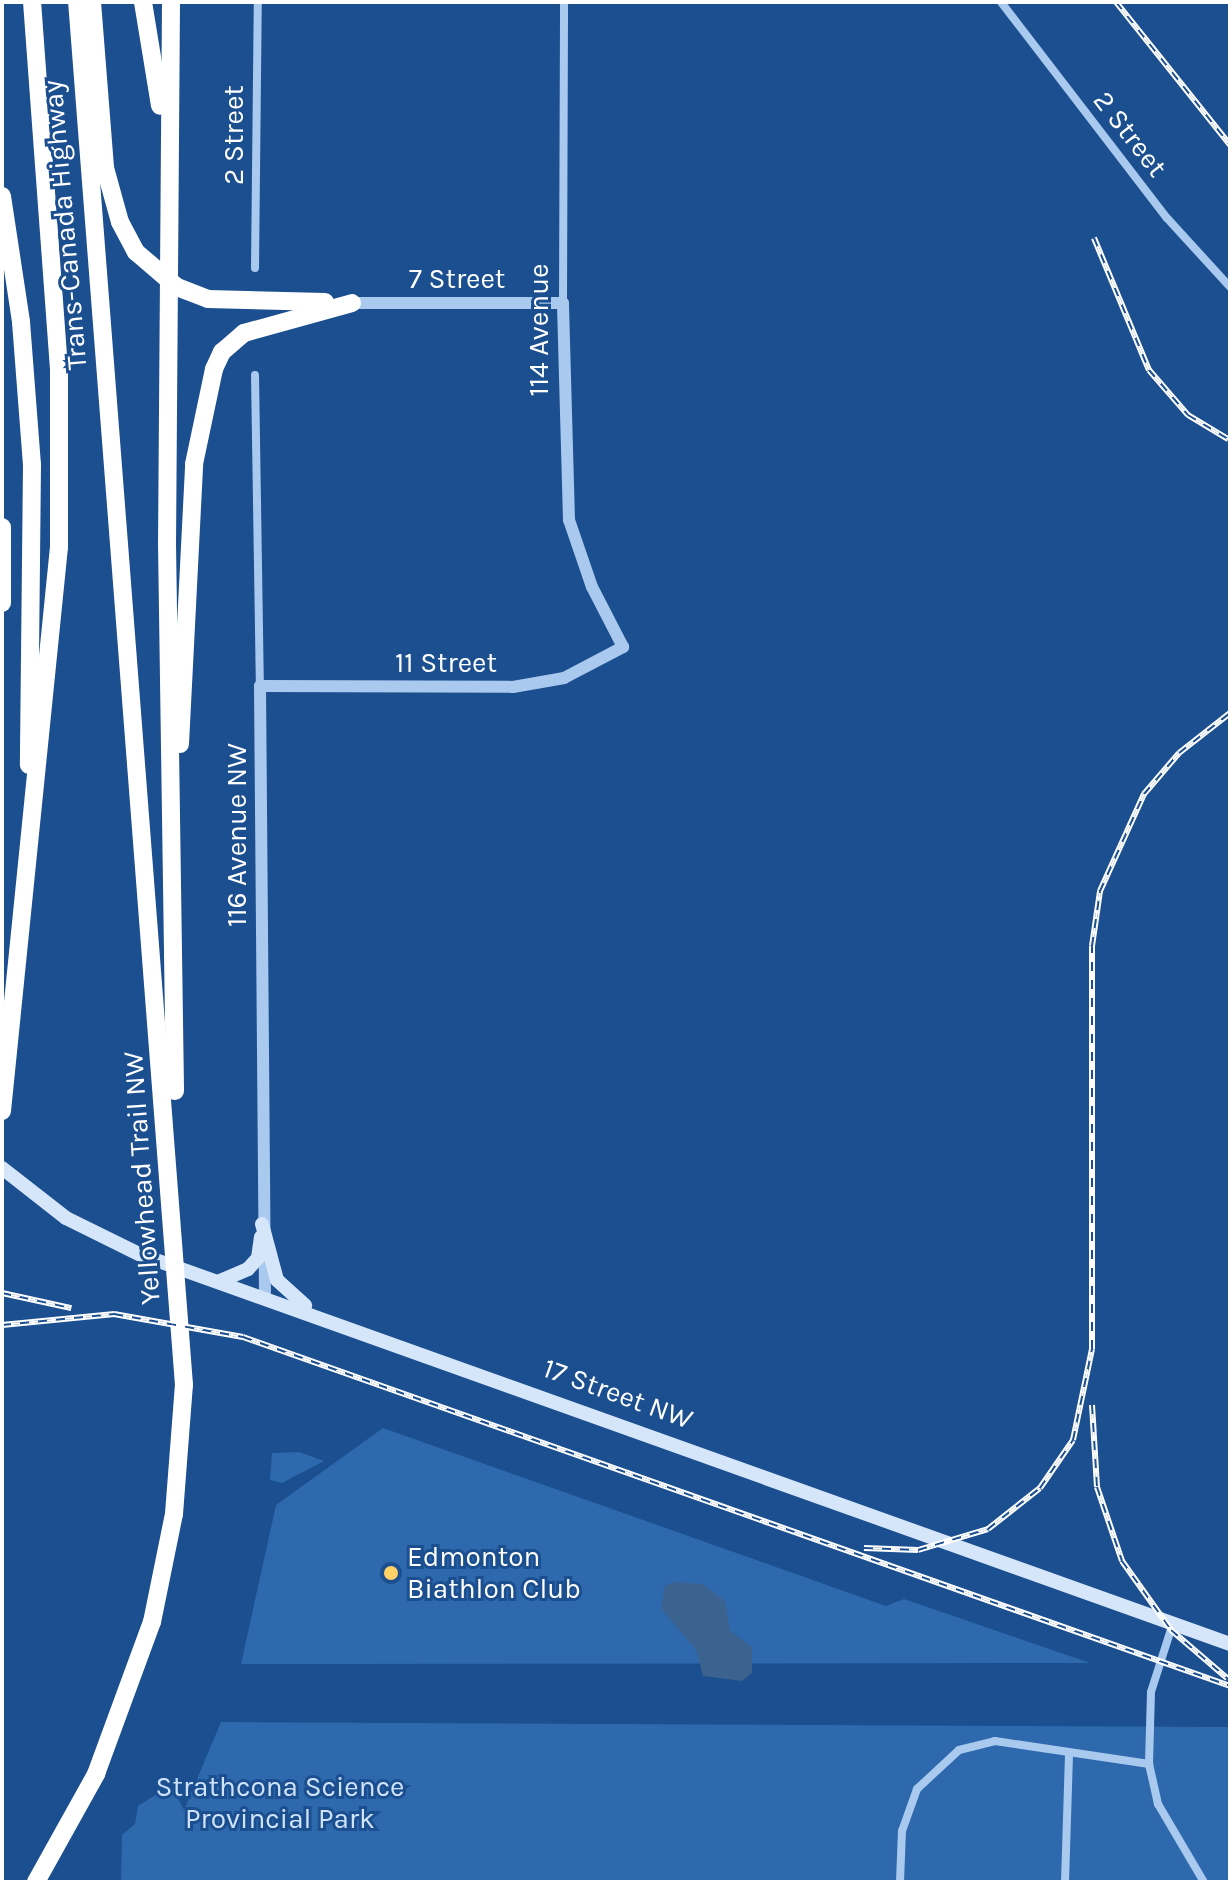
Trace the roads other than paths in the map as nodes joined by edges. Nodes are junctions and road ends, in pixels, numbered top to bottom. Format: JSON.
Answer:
{"nodes":[{"id":1,"x":32,"y":2,"type":"edge"},
{"id":2,"x":77,"y":2,"type":"edge"},
{"id":3,"x":92,"y":2,"type":"edge"},
{"id":4,"x":143,"y":2,"type":"edge"},
{"id":5,"x":171,"y":2,"type":"edge"},
{"id":6,"x":258,"y":2,"type":"edge"},
{"id":7,"x":564,"y":2,"type":"edge"},
{"id":8,"x":1001,"y":2,"type":"edge"},
{"id":9,"x":168,"y":177,"type":"junction"},
{"id":10,"x":2,"y":196,"type":"edge"},
{"id":11,"x":255,"y":268,"type":"dead end"},
{"id":12,"x":1230,"y":287,"type":"edge"},
{"id":13,"x":352,"y":303,"type":"junction"},
{"id":14,"x":563,"y":303,"type":"junction"},
{"id":15,"x":255,"y":375,"type":"dead end"},
{"id":16,"x":111,"y":444,"type":"joint"},
{"id":17,"x":2,"y":527,"type":"edge"},
{"id":18,"x":2,"y":603,"type":"edge"},
{"id":19,"x":623,"y":647,"type":"joint"},
{"id":20,"x":260,"y":686,"type":"junction"},
{"id":21,"x":169,"y":854,"type":"junction"},
{"id":22,"x":17,"y":975,"type":"junction"},
{"id":23,"x":2,"y":1111,"type":"edge"},
{"id":24,"x":2,"y":1168,"type":"edge"},
{"id":25,"x":262,"y":1224,"type":"junction"},
{"id":26,"x":176,"y":1247,"type":"junction"},
{"id":27,"x":220,"y":1281,"type":"junction"},
{"id":28,"x":265,"y":1296,"type":"junction"},
{"id":29,"x":317,"y":1314,"type":"junction"},
{"id":30,"x":1173,"y":1623,"type":"junction"},
{"id":31,"x":1230,"y":1644,"type":"edge"},
{"id":32,"x":1069,"y":1755,"type":"junction"},
{"id":33,"x":1149,"y":1764,"type":"junction"},
{"id":34,"x":36,"y":1882,"type":"edge"},
{"id":35,"x":900,"y":1882,"type":"edge"},
{"id":36,"x":1065,"y":1882,"type":"edge"},
{"id":37,"x":1204,"y":1882,"type":"edge"}],
"edges":[{"from":1,"to":22,"type":"highway"},
{"from":2,"to":16,"type":"highway","name":"Trans-Canada Highway"},
{"from":3,"to":13,"type":"highway"},
{"from":4,"to":9,"type":"highway"},
{"from":5,"to":9,"type":"highway"},
{"from":6,"to":11,"type":"street","name":"2 Street"},
{"from":7,"to":14,"type":"street","name":"114 Avenue"},
{"from":8,"to":12,"type":"street","name":"2 Street"},
{"from":9,"to":21,"type":"highway"},
{"from":10,"to":22,"type":"highway"},
{"from":13,"to":14,"type":"street","name":"7 Street"},
{"from":13,"to":21,"type":"highway"},
{"from":14,"to":19,"type":"street","name":"114 Avenue"},
{"from":15,"to":20,"type":"street","name":"116 Avenue NW"},
{"from":16,"to":26,"type":"highway","name":"Yellowhead Trail NW"},
{"from":17,"to":18,"type":"highway"},
{"from":19,"to":20,"type":"street","name":"11 Street"},
{"from":20,"to":25,"type":"street","name":"116 Avenue NW"},
{"from":21,"to":26,"type":"highway"},
{"from":22,"to":23,"type":"highway"},
{"from":24,"to":27,"type":"main road","name":"17 Street NW"},
{"from":25,"to":27,"type":"main road"},
{"from":25,"to":28,"type":"street","name":"116 Avenue NW"},
{"from":25,"to":29,"type":"main road"},
{"from":26,"to":34,"type":"highway","name":"Yellowhead Trail NW"},
{"from":27,"to":28,"type":"main road","name":"17 Street NW"},
{"from":28,"to":29,"type":"main road","name":"17 Street NW"},
{"from":29,"to":30,"type":"main road","name":"17 Street NW"},
{"from":30,"to":31,"type":"main road","name":"17 Street NW"},
{"from":30,"to":33,"type":"street"},
{"from":32,"to":33,"type":"street"},
{"from":32,"to":35,"type":"street"},
{"from":32,"to":36,"type":"street"},
{"from":33,"to":37,"type":"street"}]}
